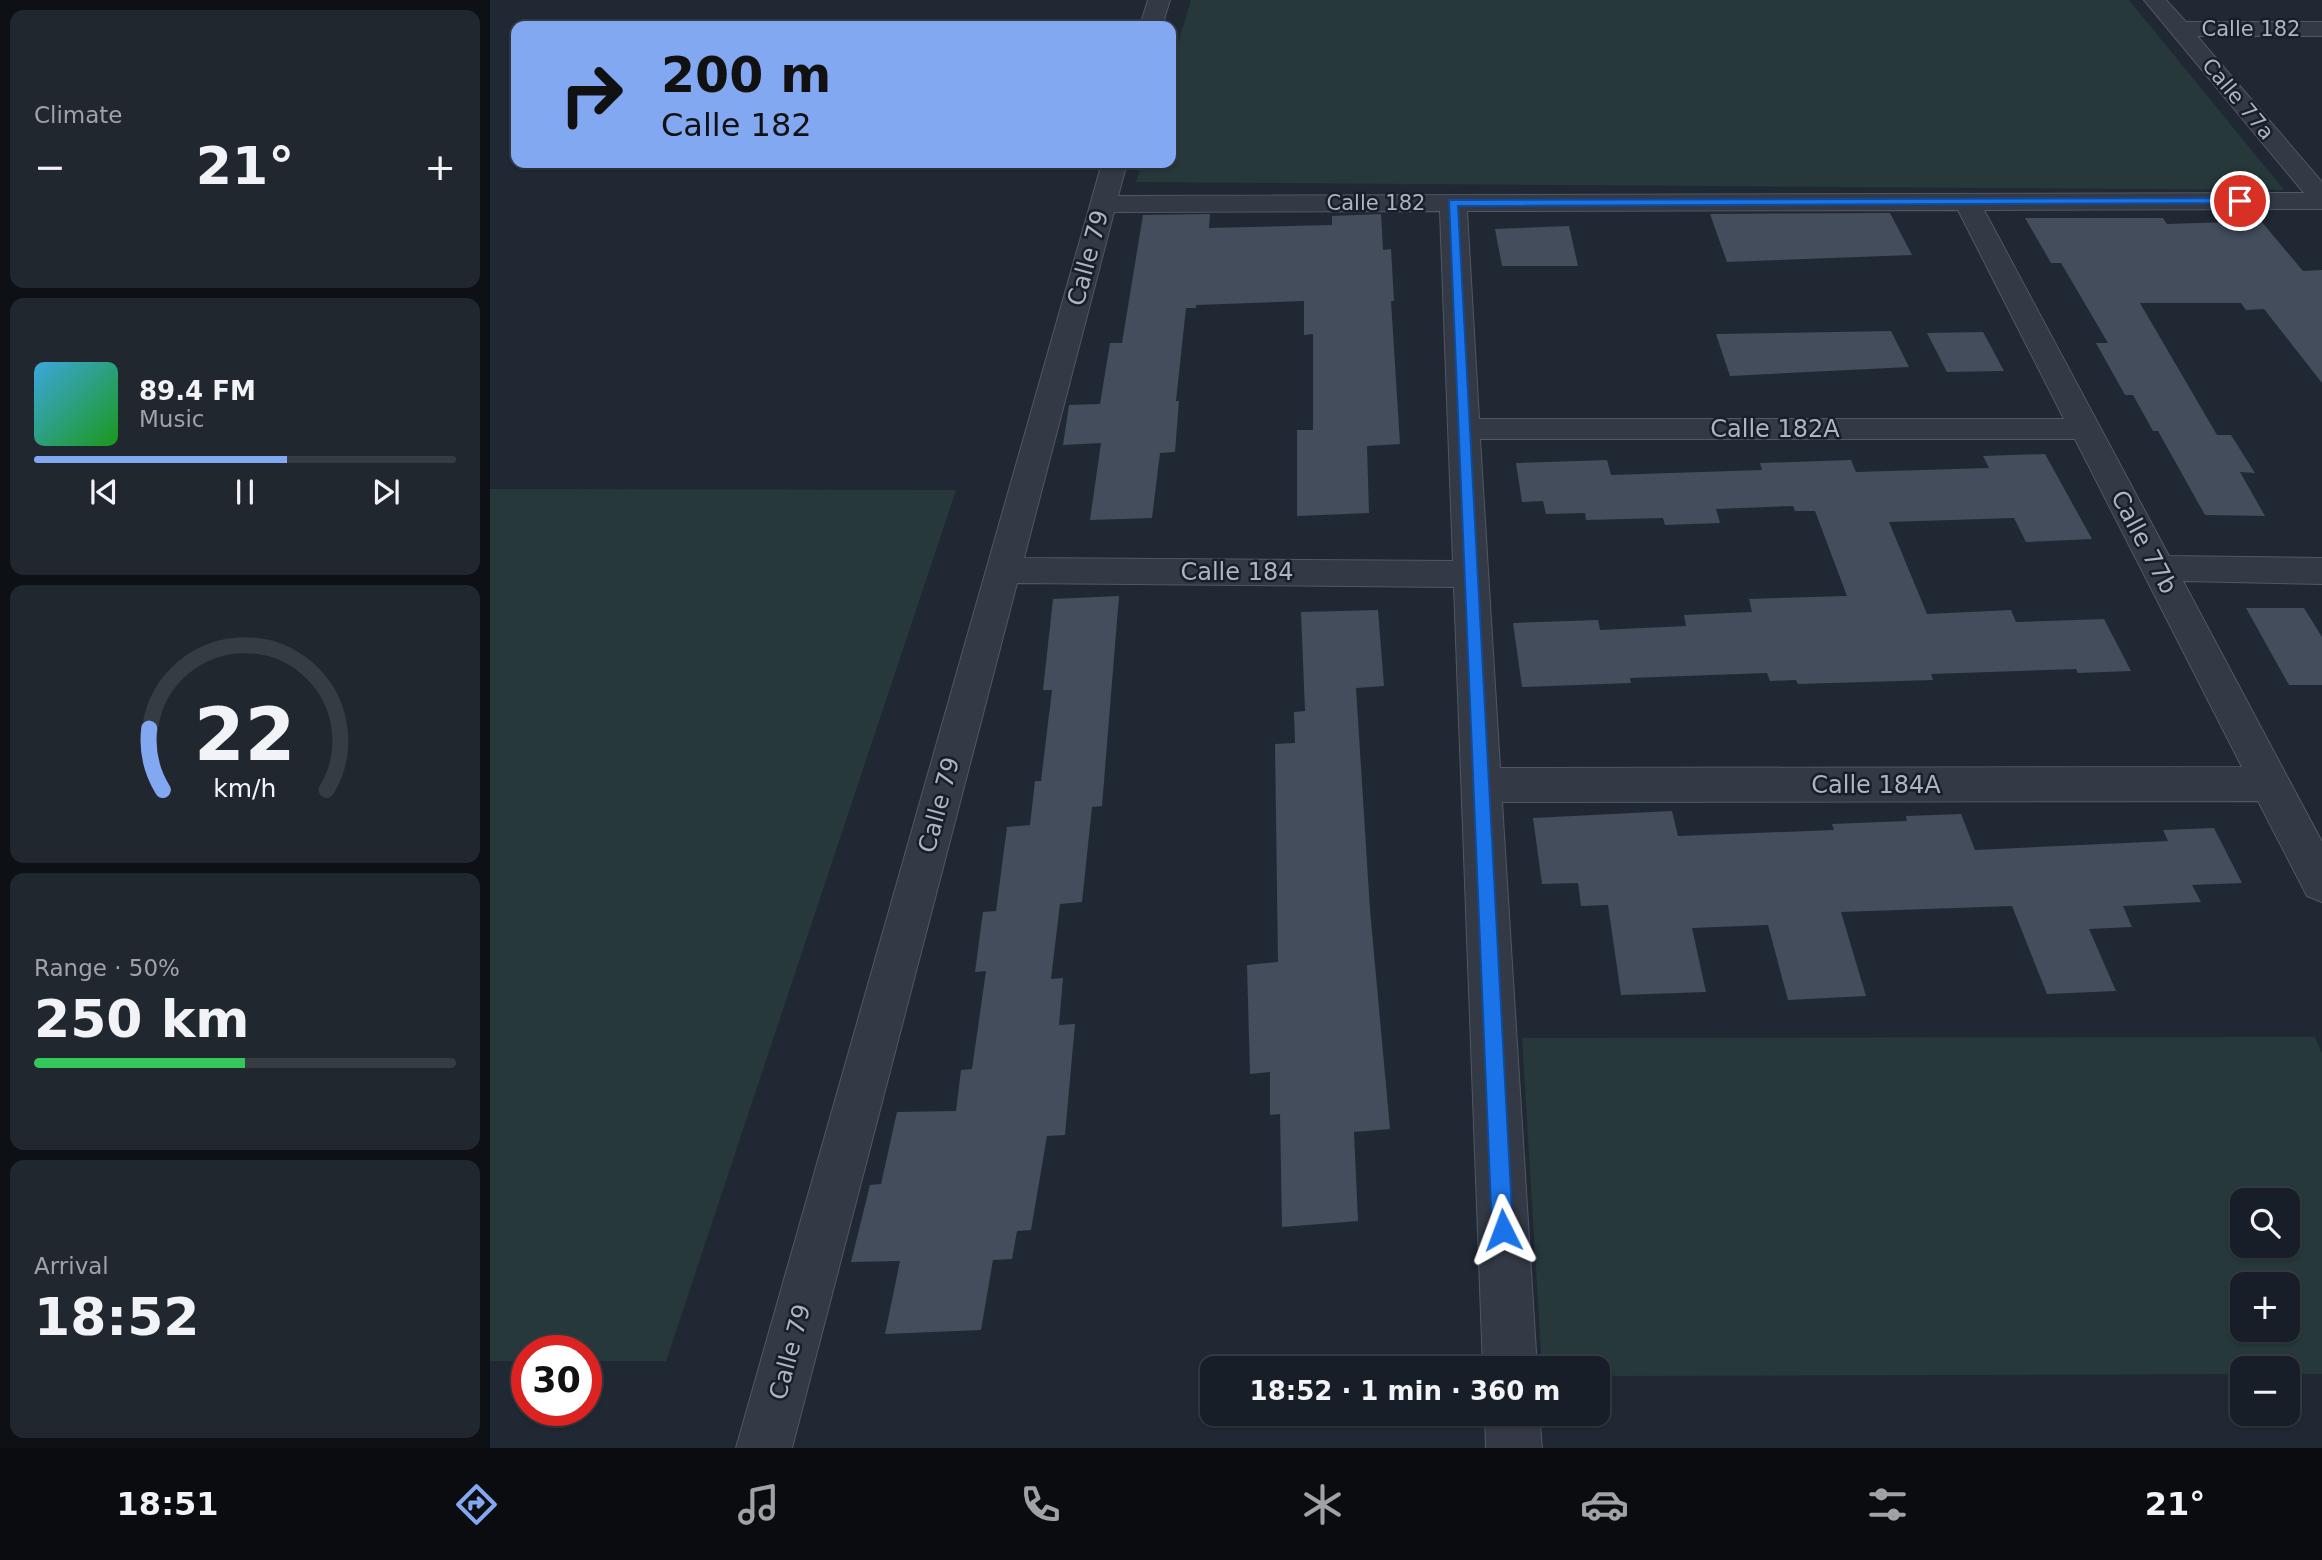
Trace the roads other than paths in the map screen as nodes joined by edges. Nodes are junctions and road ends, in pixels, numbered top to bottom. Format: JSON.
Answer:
{"nodes":[{"id":1,"x":1159,"y":0,"type":"edge"},
{"id":2,"x":2155,"y":0,"type":"edge"},
{"id":3,"x":1153,"y":21,"type":"edge"},
{"id":4,"x":2179,"y":29,"type":"junction"},
{"id":5,"x":2322,"y":29,"type":"edge"},
{"id":6,"x":1113,"y":168,"type":"edge"},
{"id":7,"x":2322,"y":199,"type":"edge"},
{"id":8,"x":1967,"y":202,"type":"junction"},
{"id":9,"x":1452,"y":203,"type":"junction"},
{"id":10,"x":1103,"y":204,"type":"junction"},
{"id":11,"x":1464,"y":429,"type":"junction"},
{"id":12,"x":2085,"y":429,"type":"junction"},
{"id":13,"x":2158,"y":568,"type":"junction"},
{"id":14,"x":1003,"y":570,"type":"junction"},
{"id":15,"x":2322,"y":571,"type":"edge"},
{"id":16,"x":1470,"y":574,"type":"junction"},
{"id":17,"x":2270,"y":784,"type":"junction"},
{"id":18,"x":1481,"y":785,"type":"junction"},
{"id":19,"x":2322,"y":883,"type":"edge"},
{"id":20,"x":1509,"y":1356,"type":"edge"},
{"id":21,"x":1513,"y":1426,"type":"edge"},
{"id":22,"x":764,"y":1448,"type":"edge"},
{"id":23,"x":1514,"y":1448,"type":"edge"}],
"edges":[{"from":1,"to":3,"type":"street"},
{"from":2,"to":4,"type":"street","name":"Calle 77a"},
{"from":4,"to":5,"type":"street","name":"Calle 182"},
{"from":4,"to":7,"type":"street","name":"Calle 77a"},
{"from":6,"to":10,"type":"street","name":"Calle 79"},
{"from":7,"to":8,"type":"street","name":"Calle 182"},
{"from":8,"to":9,"type":"street","name":"Calle 182"},
{"from":8,"to":12,"type":"street","name":"Calle 77b"},
{"from":9,"to":10,"type":"street","name":"Calle 182"},
{"from":9,"to":11,"type":"street"},
{"from":10,"to":14,"type":"street","name":"Calle 79"},
{"from":11,"to":12,"type":"street","name":"Calle 182A"},
{"from":11,"to":16,"type":"street"},
{"from":12,"to":13,"type":"street","name":"Calle 77b"},
{"from":13,"to":15,"type":"street"},
{"from":13,"to":17,"type":"street","name":"Calle 77b"},
{"from":14,"to":16,"type":"street","name":"Calle 184"},
{"from":14,"to":22,"type":"street","name":"Calle 79"},
{"from":16,"to":18,"type":"street"},
{"from":17,"to":18,"type":"street","name":"Calle 184A"},
{"from":17,"to":19,"type":"street","name":"Calle 77b"},
{"from":18,"to":20,"type":"street"},
{"from":21,"to":23,"type":"street"}]}
